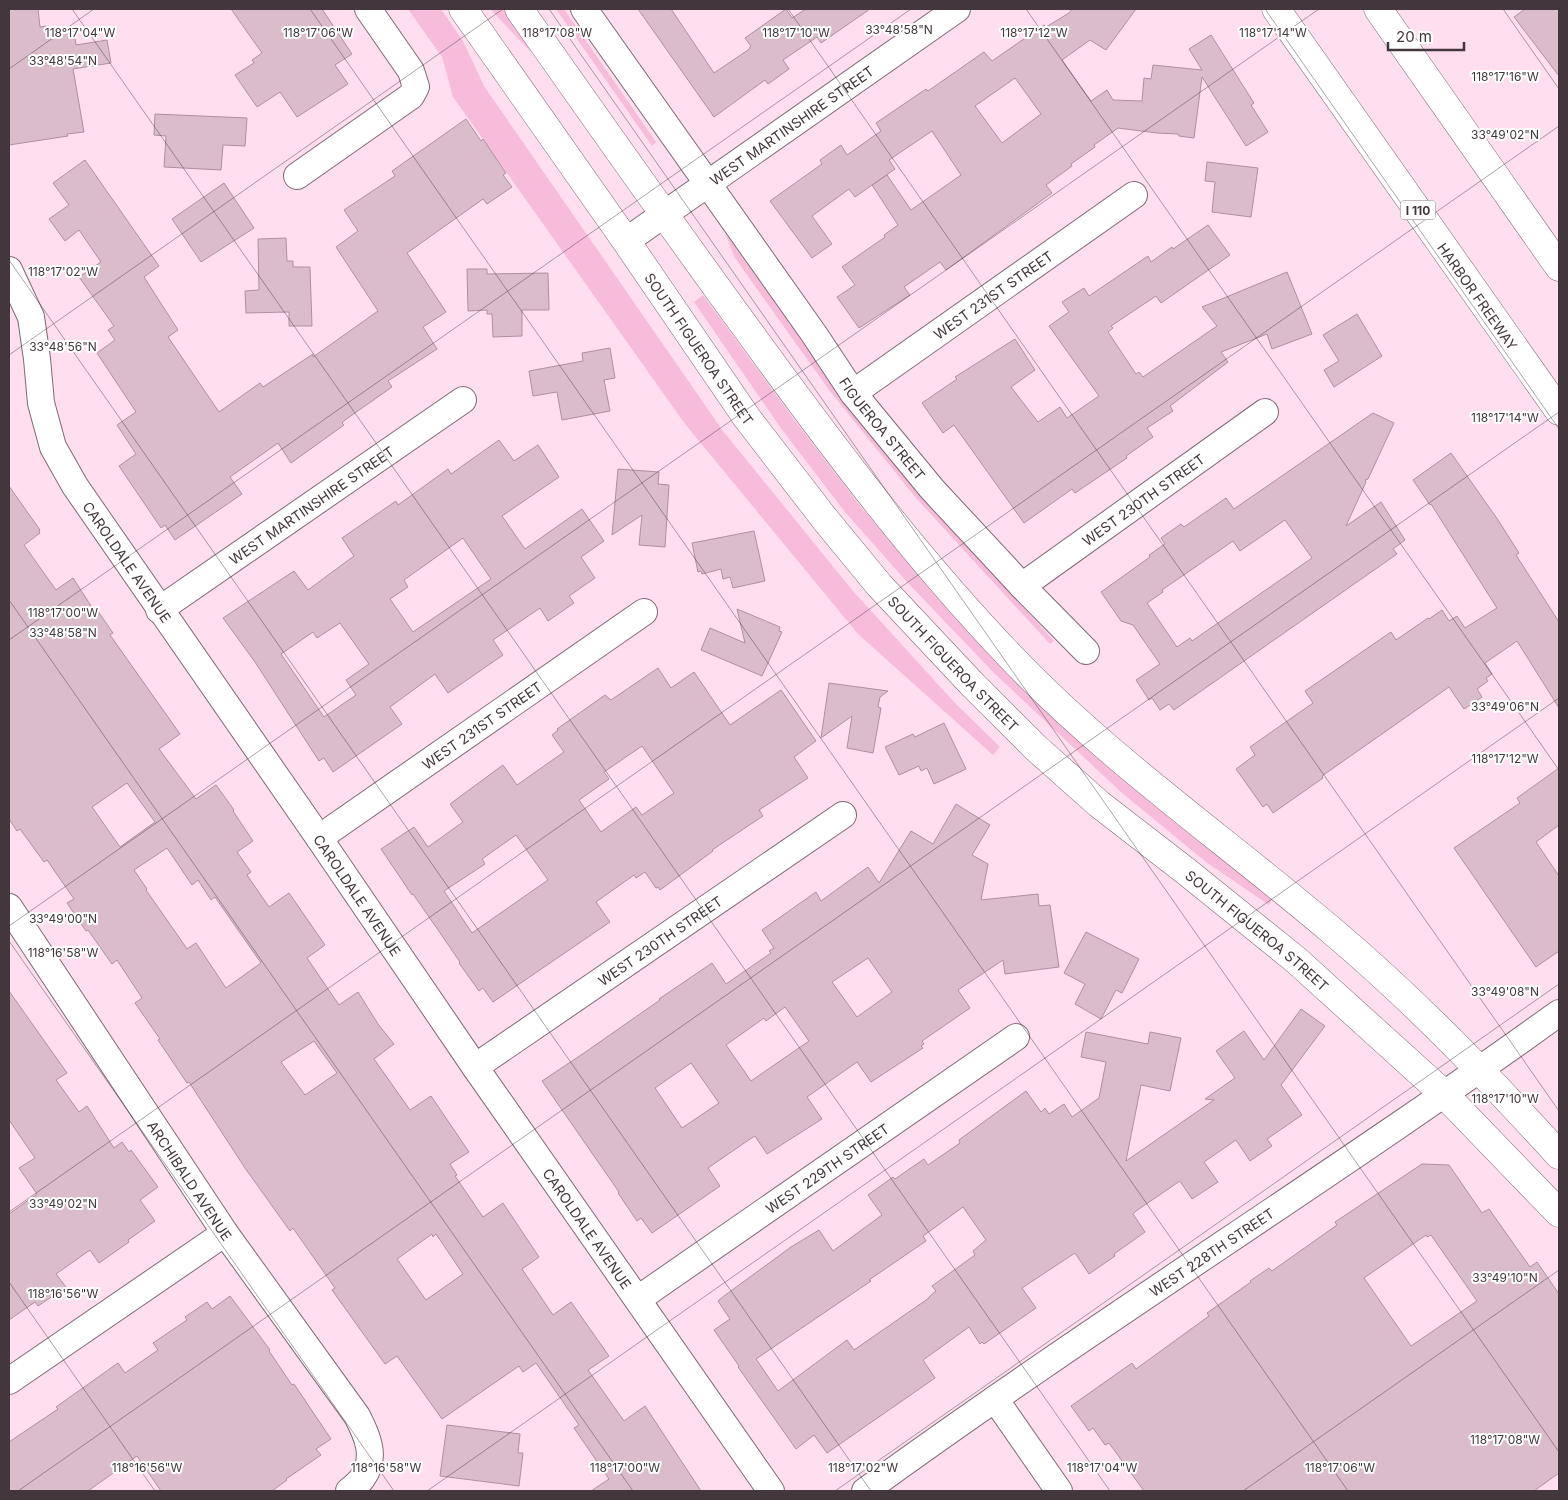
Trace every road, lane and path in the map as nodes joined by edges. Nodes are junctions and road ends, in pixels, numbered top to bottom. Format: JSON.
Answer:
{"nodes":[{"id":1,"x":368,"y":9,"type":"edge"},
{"id":2,"x":463,"y":9,"type":"edge"},
{"id":3,"x":520,"y":9,"type":"edge"},
{"id":4,"x":584,"y":9,"type":"edge"},
{"id":5,"x":957,"y":9,"type":"edge"},
{"id":6,"x":1276,"y":9,"type":"edge"},
{"id":7,"x":1378,"y":9,"type":"edge"},
{"id":8,"x":297,"y":176,"type":"dead end"},
{"id":9,"x":708,"y":184,"type":"junction"},
{"id":10,"x":1134,"y":195,"type":"dead end"},
{"id":11,"x":664,"y":214,"type":"junction"},
{"id":12,"x":626,"y":241,"type":"junction"},
{"id":13,"x":1559,"y":267,"type":"edge"},
{"id":14,"x":9,"y":270,"type":"edge"},
{"id":15,"x":853,"y":393,"type":"junction"},
{"id":16,"x":463,"y":400,"type":"dead end"},
{"id":17,"x":1559,"y":411,"type":"edge"},
{"id":18,"x":1265,"y":412,"type":"dead end"},
{"id":19,"x":1022,"y":586,"type":"junction"},
{"id":20,"x":159,"y":610,"type":"junction"},
{"id":21,"x":644,"y":612,"type":"dead end"},
{"id":22,"x":1086,"y":651,"type":"dead end"},
{"id":23,"x":843,"y":815,"type":"dead end"},
{"id":24,"x":319,"y":838,"type":"junction"},
{"id":25,"x":9,"y":907,"type":"edge"},
{"id":26,"x":1559,"y":1012,"type":"edge"},
{"id":27,"x":1016,"y":1037,"type":"dead end"},
{"id":28,"x":475,"y":1067,"type":"junction"},
{"id":29,"x":1480,"y":1070,"type":"junction"},
{"id":30,"x":1444,"y":1094,"type":"junction"},
{"id":31,"x":1559,"y":1155,"type":"edge"},
{"id":32,"x":1559,"y":1213,"type":"edge"},
{"id":33,"x":225,"y":1232,"type":"junction"},
{"id":34,"x":638,"y":1299,"type":"junction"},
{"id":35,"x":9,"y":1381,"type":"edge"},
{"id":36,"x":995,"y":1400,"type":"junction"},
{"id":37,"x":349,"y":1491,"type":"edge"},
{"id":38,"x":771,"y":1491,"type":"edge"},
{"id":39,"x":865,"y":1491,"type":"edge"},
{"id":40,"x":1058,"y":1491,"type":"edge"}],
"edges":[{"from":1,"to":8,"type":"street"},
{"from":2,"to":12,"type":"main road","name":"SOUTH FIGUEROA STREET"},
{"from":3,"to":11,"type":"main road"},
{"from":4,"to":9,"type":"street","name":"FIGUEROA STREET"},
{"from":5,"to":9,"type":"street","name":"WEST MARTINSHIRE STREET"},
{"from":6,"to":17,"type":"main road","name":"HARBOR FREEWAY","number":"I 110"},
{"from":7,"to":13,"type":"main road"},
{"from":9,"to":11,"type":"street","name":"WEST MARTINSHIRE STREET"},
{"from":9,"to":15,"type":"street","name":"FIGUEROA STREET"},
{"from":10,"to":15,"type":"street","name":"WEST 231ST STREET"},
{"from":11,"to":12,"type":"street","name":"WEST MARTINSHIRE STREET"},
{"from":11,"to":29,"type":"main road"},
{"from":12,"to":30,"type":"main road","name":"SOUTH FIGUEROA STREET"},
{"from":14,"to":20,"type":"street","name":"CAROLDALE AVENUE"},
{"from":15,"to":19,"type":"street","name":"FIGUEROA STREET"},
{"from":16,"to":20,"type":"street","name":"WEST MARTINSHIRE STREET"},
{"from":18,"to":19,"type":"street","name":"WEST 230TH STREET"},
{"from":19,"to":22,"type":"street","name":"FIGUEROA STREET"},
{"from":20,"to":24,"type":"street","name":"CAROLDALE AVENUE"},
{"from":21,"to":24,"type":"street","name":"WEST 231ST STREET"},
{"from":23,"to":28,"type":"street","name":"WEST 230TH STREET"},
{"from":24,"to":28,"type":"street","name":"CAROLDALE AVENUE"},
{"from":25,"to":33,"type":"street","name":"ARCHIBALD AVENUE"},
{"from":26,"to":29,"type":"street","name":"WEST 228TH STREET"},
{"from":27,"to":34,"type":"street","name":"WEST 229TH STREET"},
{"from":28,"to":34,"type":"street","name":"CAROLDALE AVENUE"},
{"from":29,"to":30,"type":"street","name":"WEST 228TH STREET"},
{"from":29,"to":31,"type":"main road"},
{"from":30,"to":32,"type":"main road","name":"SOUTH FIGUEROA STREET"},
{"from":30,"to":36,"type":"street","name":"WEST 228TH STREET"},
{"from":33,"to":35,"type":"street"},
{"from":33,"to":37,"type":"street","name":"ARCHIBALD AVENUE"},
{"from":34,"to":38,"type":"street","name":"CAROLDALE AVENUE"},
{"from":36,"to":39,"type":"street","name":"WEST 228TH STREET"},
{"from":36,"to":40,"type":"street"}]}
